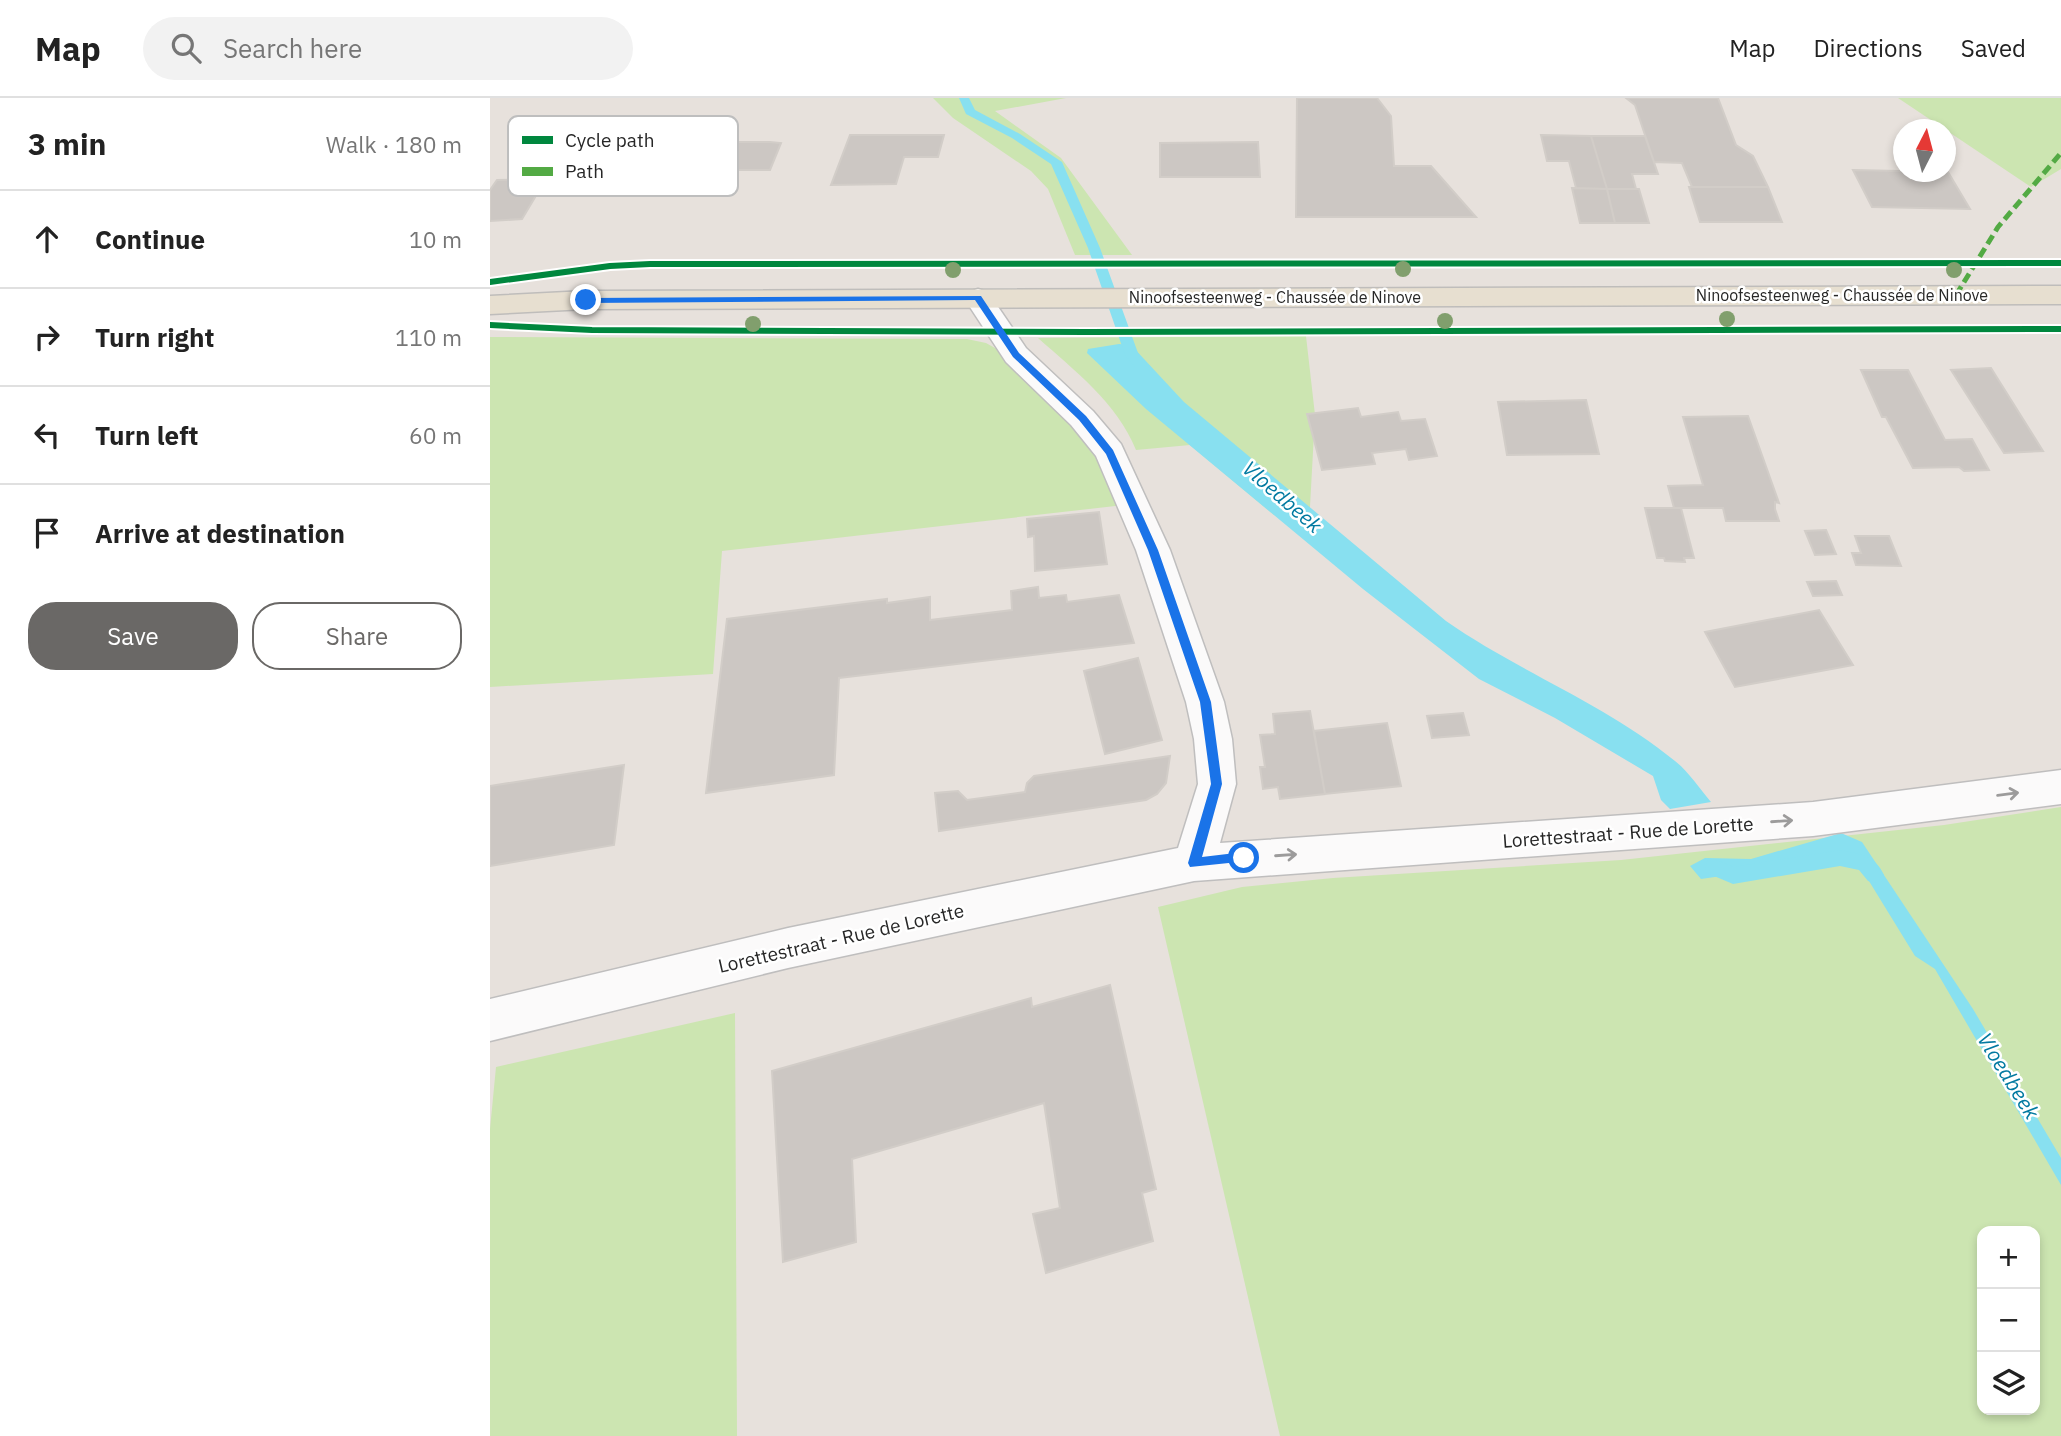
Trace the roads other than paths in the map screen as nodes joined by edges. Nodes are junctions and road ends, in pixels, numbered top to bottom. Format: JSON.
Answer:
{"nodes":[{"id":1,"x":2061,"y":295,"type":"edge"},
{"id":2,"x":978,"y":298,"type":"junction"},
{"id":3,"x":490,"y":305,"type":"edge"},
{"id":4,"x":2061,"y":787,"type":"edge"},
{"id":5,"x":1194,"y":863,"type":"junction"},
{"id":6,"x":490,"y":1020,"type":"edge"}],
"edges":[{"from":1,"to":2,"type":"main road","name":"Ninoofsesteenweg - Chaussée de Ninove"},
{"from":2,"to":3,"type":"main road","name":"Ninoofsesteenweg - Chaussée de Ninove"},
{"from":2,"to":5,"type":"street"},
{"from":5,"to":4,"type":"street","name":"Lorettestraat - Rue de Lorette","one_way":true},
{"from":5,"to":6,"type":"street","name":"Lorettestraat - Rue de Lorette"}]}
